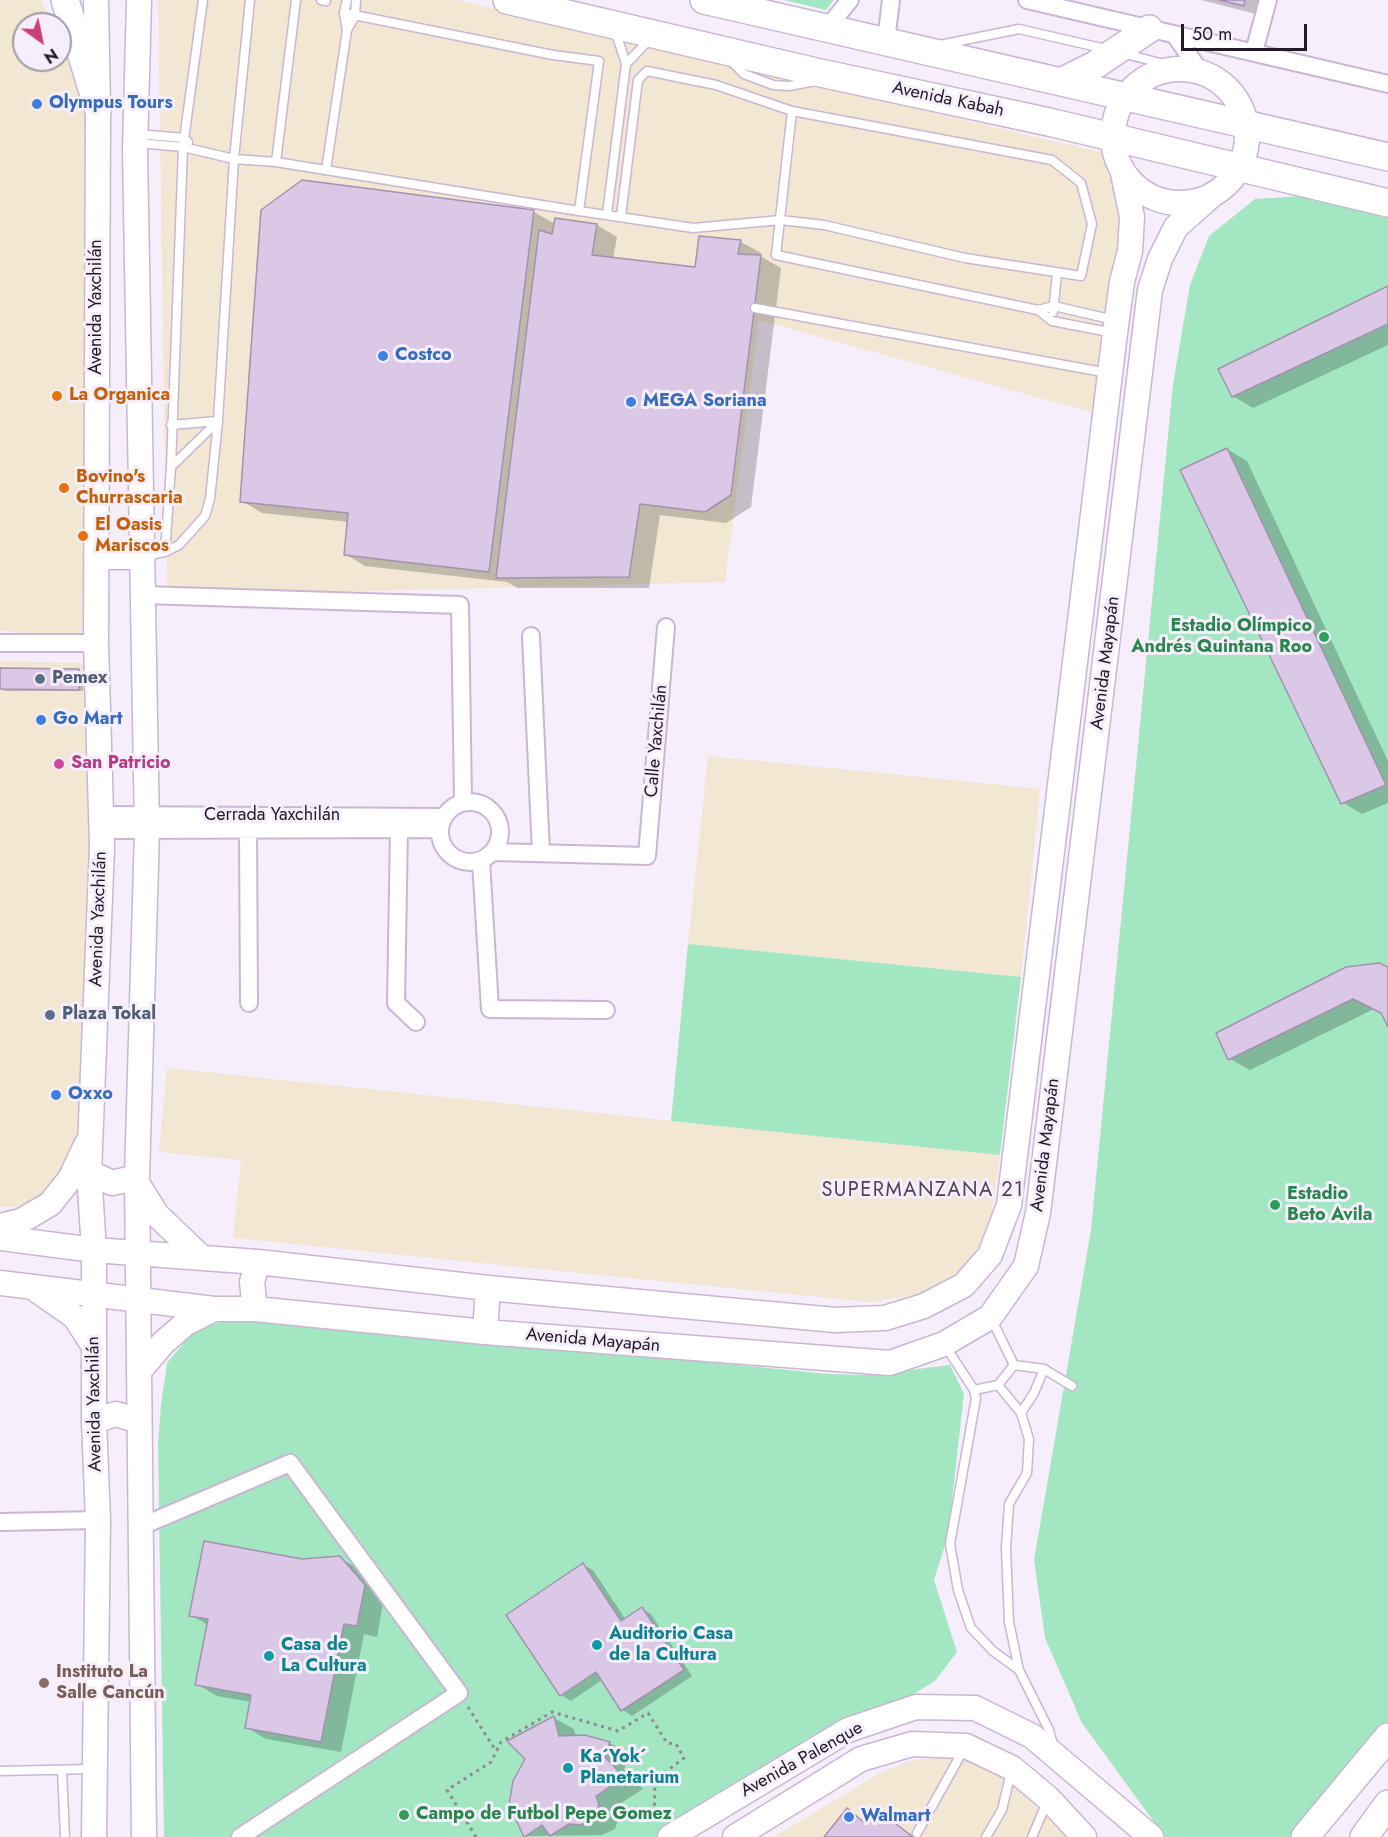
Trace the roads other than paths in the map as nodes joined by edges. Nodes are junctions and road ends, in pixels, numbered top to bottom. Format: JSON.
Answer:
{"nodes":[{"id":1,"x":65,"y":0,"type":"edge"},
{"id":2,"x":96,"y":0,"type":"edge"},
{"id":3,"x":139,"y":0,"type":"edge"},
{"id":4,"x":202,"y":0,"type":"edge"},
{"id":5,"x":250,"y":0,"type":"edge"},
{"id":6,"x":296,"y":0,"type":"edge"},
{"id":7,"x":347,"y":0,"type":"edge"},
{"id":8,"x":356,"y":0,"type":"edge"},
{"id":9,"x":507,"y":0,"type":"edge"},
{"id":10,"x":704,"y":0,"type":"edge"},
{"id":11,"x":850,"y":0,"type":"edge"},
{"id":12,"x":891,"y":0,"type":"edge"},
{"id":13,"x":1027,"y":0,"type":"edge"},
{"id":14,"x":1268,"y":0,"type":"edge"},
{"id":15,"x":344,"y":14,"type":"junction"},
{"id":16,"x":355,"y":16,"type":"junction"},
{"id":17,"x":614,"y":26,"type":"junction"},
{"id":18,"x":827,"y":28,"type":"junction"},
{"id":19,"x":348,"y":30,"type":"junction"},
{"id":20,"x":1161,"y":31,"type":"junction"},
{"id":21,"x":654,"y":35,"type":"junction"},
{"id":22,"x":886,"y":41,"type":"junction"},
{"id":23,"x":919,"y":49,"type":"junction"},
{"id":24,"x":1116,"y":52,"type":"junction"},
{"id":25,"x":1254,"y":52,"type":"junction"},
{"id":26,"x":137,"y":54,"type":"junction"},
{"id":27,"x":97,"y":59,"type":"junction"},
{"id":28,"x":626,"y":64,"type":"junction"},
{"id":29,"x":1190,"y":70,"type":"junction"},
{"id":30,"x":1063,"y":81,"type":"junction"},
{"id":31,"x":1388,"y":84,"type":"edge"},
{"id":32,"x":1126,"y":95,"type":"junction"},
{"id":33,"x":98,"y":108,"type":"junction"},
{"id":34,"x":792,"y":111,"type":"junction"},
{"id":35,"x":1247,"y":125,"type":"junction"},
{"id":36,"x":1112,"y":137,"type":"junction"},
{"id":37,"x":135,"y":138,"type":"junction"},
{"id":38,"x":184,"y":142,"type":"junction"},
{"id":39,"x":1388,"y":157,"type":"edge"},
{"id":40,"x":234,"y":159,"type":"junction"},
{"id":41,"x":276,"y":162,"type":"junction"},
{"id":42,"x":1239,"y":168,"type":"junction"},
{"id":43,"x":326,"y":170,"type":"junction"},
{"id":44,"x":1123,"y":173,"type":"junction"},
{"id":45,"x":1212,"y":195,"type":"junction"},
{"id":46,"x":1388,"y":203,"type":"edge"},
{"id":47,"x":579,"y":211,"type":"junction"},
{"id":48,"x":608,"y":214,"type":"junction"},
{"id":49,"x":621,"y":216,"type":"junction"},
{"id":50,"x":781,"y":219,"type":"junction"},
{"id":51,"x":1130,"y":251,"type":"junction"},
{"id":52,"x":1160,"y":259,"type":"junction"},
{"id":53,"x":1057,"y":274,"type":"junction"},
{"id":54,"x":1054,"y":306,"type":"junction"},
{"id":55,"x":755,"y":308,"type":"dead end"},
{"id":56,"x":1038,"y":310,"type":"junction"},
{"id":57,"x":1052,"y":321,"type":"junction"},
{"id":58,"x":1116,"y":327,"type":"junction"},
{"id":59,"x":1111,"y":374,"type":"junction"},
{"id":60,"x":218,"y":421,"type":"junction"},
{"id":61,"x":171,"y":425,"type":"junction"},
{"id":62,"x":171,"y":467,"type":"junction"},
{"id":63,"x":154,"y":554,"type":"junction"},
{"id":64,"x":96,"y":557,"type":"junction"},
{"id":65,"x":144,"y":595,"type":"junction"},
{"id":66,"x":666,"y":627,"type":"dead end"},
{"id":67,"x":531,"y":636,"type":"dead end"},
{"id":68,"x":0,"y":643,"type":"edge"},
{"id":69,"x":96,"y":643,"type":"junction"},
{"id":70,"x":1066,"y":742,"type":"junction"},
{"id":71,"x":1096,"y":745,"type":"junction"},
{"id":72,"x":464,"y":802,"type":"junction"},
{"id":73,"x":101,"y":823,"type":"junction"},
{"id":74,"x":147,"y":823,"type":"junction"},
{"id":75,"x":442,"y":823,"type":"junction"},
{"id":76,"x":248,"y":830,"type":"junction"},
{"id":77,"x":399,"y":830,"type":"junction"},
{"id":78,"x":541,"y":853,"type":"junction"},
{"id":79,"x":488,"y":856,"type":"junction"},
{"id":80,"x":249,"y":1003,"type":"dead end"},
{"id":81,"x":606,"y":1010,"type":"dead end"},
{"id":82,"x":416,"y":1022,"type":"dead end"},
{"id":83,"x":92,"y":1132,"type":"junction"},
{"id":84,"x":89,"y":1172,"type":"junction"},
{"id":85,"x":137,"y":1180,"type":"junction"},
{"id":86,"x":0,"y":1226,"type":"edge"},
{"id":87,"x":0,"y":1238,"type":"edge"},
{"id":88,"x":93,"y":1250,"type":"junction"},
{"id":89,"x":139,"y":1253,"type":"junction"},
{"id":90,"x":202,"y":1258,"type":"junction"},
{"id":91,"x":258,"y":1262,"type":"junction"},
{"id":92,"x":0,"y":1283,"type":"edge"},
{"id":93,"x":30,"y":1286,"type":"junction"},
{"id":94,"x":488,"y":1288,"type":"junction"},
{"id":95,"x":95,"y":1294,"type":"junction"},
{"id":96,"x":138,"y":1298,"type":"junction"},
{"id":97,"x":214,"y":1309,"type":"junction"},
{"id":98,"x":255,"y":1309,"type":"junction"},
{"id":99,"x":990,"y":1317,"type":"junction"},
{"id":100,"x":485,"y":1332,"type":"junction"},
{"id":101,"x":944,"y":1344,"type":"junction"},
{"id":102,"x":93,"y":1345,"type":"junction"},
{"id":103,"x":1014,"y":1365,"type":"junction"},
{"id":104,"x":1044,"y":1369,"type":"junction"},
{"id":105,"x":140,"y":1370,"type":"junction"},
{"id":106,"x":999,"y":1385,"type":"junction"},
{"id":107,"x":1072,"y":1386,"type":"dead end"},
{"id":108,"x":974,"y":1390,"type":"junction"},
{"id":109,"x":1021,"y":1413,"type":"junction"},
{"id":110,"x":94,"y":1421,"type":"junction"},
{"id":111,"x":139,"y":1421,"type":"junction"},
{"id":112,"x":98,"y":1520,"type":"junction"},
{"id":113,"x":0,"y":1522,"type":"edge"},
{"id":114,"x":142,"y":1526,"type":"junction"},
{"id":115,"x":1019,"y":1670,"type":"junction"},
{"id":116,"x":1388,"y":1737,"type":"edge"},
{"id":117,"x":966,"y":1746,"type":"junction"},
{"id":118,"x":1056,"y":1757,"type":"junction"},
{"id":119,"x":1012,"y":1768,"type":"junction"},
{"id":120,"x":93,"y":1769,"type":"junction"},
{"id":121,"x":62,"y":1770,"type":"junction"},
{"id":122,"x":0,"y":1771,"type":"edge"},
{"id":123,"x":1048,"y":1798,"type":"junction"},
{"id":124,"x":1388,"y":1804,"type":"edge"},
{"id":125,"x":662,"y":1831,"type":"edge"},
{"id":126,"x":917,"y":1833,"type":"dead end"},
{"id":127,"x":1137,"y":1833,"type":"edge"},
{"id":128,"x":64,"y":1837,"type":"edge"},
{"id":129,"x":94,"y":1837,"type":"edge"},
{"id":130,"x":144,"y":1837,"type":"edge"},
{"id":131,"x":240,"y":1837,"type":"edge"},
{"id":132,"x":735,"y":1837,"type":"edge"},
{"id":133,"x":986,"y":1837,"type":"edge"},
{"id":134,"x":1032,"y":1837,"type":"edge"},
{"id":135,"x":1084,"y":1837,"type":"edge"},
{"id":136,"x":1305,"y":1837,"type":"edge"},
{"id":137,"x":1364,"y":1837,"type":"edge"}],
"edges":[{"from":1,"to":33,"type":"main road"},
{"from":2,"to":27,"type":"street","name":"Avenida Yaxchilán"},
{"from":3,"to":26,"type":"street"},
{"from":4,"to":38,"type":"lane"},
{"from":5,"to":40,"type":"lane"},
{"from":6,"to":41,"type":"lane"},
{"from":7,"to":15,"type":"lane"},
{"from":8,"to":16,"type":"lane"},
{"from":9,"to":17,"type":"main road","name":"Avenida Kabah"},
{"from":10,"to":18,"type":"main road"},
{"from":11,"to":18,"type":"street"},
{"from":12,"to":22,"type":"street"},
{"from":13,"to":20,"type":"street"},
{"from":14,"to":25,"type":"street"},
{"from":15,"to":16,"type":"lane"},
{"from":15,"to":19,"type":"lane"},
{"from":16,"to":19,"type":"lane"},
{"from":16,"to":47,"type":"lane"},
{"from":17,"to":21,"type":"main road","name":"Avenida Kabah"},
{"from":17,"to":28,"type":"lane"},
{"from":18,"to":22,"type":"main road"},
{"from":19,"to":43,"type":"lane"},
{"from":20,"to":24,"type":"main road"},
{"from":20,"to":25,"type":"street"},
{"from":20,"to":29,"type":"street"},
{"from":21,"to":28,"type":"lane"},
{"from":21,"to":36,"type":"main road","name":"Avenida Kabah"},
{"from":22,"to":23,"type":"main road"},
{"from":23,"to":24,"type":"lane"},
{"from":23,"to":30,"type":"main road"},
{"from":24,"to":29,"type":"lane"},
{"from":24,"to":30,"type":"main road"},
{"from":25,"to":31,"type":"street"},
{"from":26,"to":27,"type":"street"},
{"from":26,"to":37,"type":"street"},
{"from":27,"to":33,"type":"street","name":"Avenida Yaxchilán"},
{"from":28,"to":48,"type":"lane"},
{"from":29,"to":32,"type":"street"},
{"from":29,"to":35,"type":"street"},
{"from":30,"to":32,"type":"main road"},
{"from":32,"to":35,"type":"main road"},
{"from":32,"to":36,"type":"street"},
{"from":33,"to":64,"type":"street","name":"Avenida Yaxchilán"},
{"from":34,"to":49,"type":"lane"},
{"from":34,"to":50,"type":"lane"},
{"from":34,"to":53,"type":"lane"},
{"from":35,"to":39,"type":"main road"},
{"from":35,"to":42,"type":"street"},
{"from":36,"to":42,"type":"main road","name":"Avenida Kabah"},
{"from":36,"to":44,"type":"street","name":"Avenida Mayapán"},
{"from":37,"to":38,"type":"lane"},
{"from":37,"to":63,"type":"street"},
{"from":38,"to":40,"type":"lane"},
{"from":38,"to":61,"type":"lane"},
{"from":40,"to":41,"type":"lane"},
{"from":40,"to":60,"type":"lane"},
{"from":41,"to":43,"type":"lane"},
{"from":42,"to":45,"type":"street","name":"Avenida Mayapán"},
{"from":42,"to":46,"type":"main road","name":"Avenida Kabah"},
{"from":43,"to":47,"type":"lane"},
{"from":44,"to":45,"type":"street"},
{"from":44,"to":51,"type":"street","name":"Avenida Mayapán"},
{"from":45,"to":52,"type":"street","name":"Avenida Mayapán"},
{"from":47,"to":48,"type":"lane"},
{"from":48,"to":49,"type":"lane"},
{"from":49,"to":50,"type":"lane"},
{"from":50,"to":53,"type":"lane"},
{"from":50,"to":56,"type":"lane"},
{"from":51,"to":52,"type":"street"},
{"from":51,"to":58,"type":"street","name":"Avenida Mayapán"},
{"from":52,"to":71,"type":"street","name":"Avenida Mayapán"},
{"from":53,"to":54,"type":"lane"},
{"from":54,"to":56,"type":"lane"},
{"from":54,"to":57,"type":"lane"},
{"from":54,"to":58,"type":"lane"},
{"from":55,"to":59,"type":"lane"},
{"from":56,"to":57,"type":"lane"},
{"from":57,"to":58,"type":"lane"},
{"from":58,"to":59,"type":"street","name":"Avenida Mayapán"},
{"from":59,"to":70,"type":"street","name":"Avenida Mayapán"},
{"from":60,"to":61,"type":"lane"},
{"from":60,"to":62,"type":"lane"},
{"from":60,"to":63,"type":"lane"},
{"from":61,"to":62,"type":"lane"},
{"from":62,"to":63,"type":"lane"},
{"from":63,"to":64,"type":"street"},
{"from":63,"to":65,"type":"street"},
{"from":64,"to":69,"type":"street","name":"Avenida Yaxchilán"},
{"from":65,"to":72,"type":"street"},
{"from":65,"to":74,"type":"street"},
{"from":66,"to":78,"type":"street","name":"Calle Yaxchilán"},
{"from":67,"to":78,"type":"street"},
{"from":68,"to":69,"type":"street"},
{"from":69,"to":73,"type":"street","name":"Avenida Yaxchilán"},
{"from":70,"to":71,"type":"street"},
{"from":70,"to":94,"type":"street","name":"Avenida Mayapán"},
{"from":71,"to":99,"type":"street","name":"Avenida Mayapán"},
{"from":72,"to":75,"type":"street"},
{"from":72,"to":79,"type":"street"},
{"from":73,"to":74,"type":"street","name":"Cerrada Yaxchilán"},
{"from":73,"to":83,"type":"street","name":"Avenida Yaxchilán"},
{"from":74,"to":75,"type":"street","name":"Cerrada Yaxchilán"},
{"from":74,"to":76,"type":"street","name":"Cerrada Yaxchilán"},
{"from":74,"to":85,"type":"street"},
{"from":75,"to":77,"type":"street","name":"Cerrada Yaxchilán"},
{"from":75,"to":79,"type":"street"},
{"from":76,"to":77,"type":"street","name":"Cerrada Yaxchilán"},
{"from":76,"to":80,"type":"street"},
{"from":77,"to":82,"type":"street"},
{"from":78,"to":79,"type":"street"},
{"from":79,"to":81,"type":"street"},
{"from":83,"to":84,"type":"street","name":"Avenida Yaxchilán"},
{"from":83,"to":86,"type":"street"},
{"from":84,"to":85,"type":"street"},
{"from":84,"to":88,"type":"street","name":"Avenida Yaxchilán"},
{"from":85,"to":89,"type":"street"},
{"from":85,"to":90,"type":"street"},
{"from":87,"to":88,"type":"street","name":"Avenida Mayapán"},
{"from":88,"to":89,"type":"street","name":"Avenida Mayapán"},
{"from":88,"to":95,"type":"street","name":"Avenida Yaxchilán"},
{"from":89,"to":90,"type":"street","name":"Avenida Mayapán"},
{"from":89,"to":96,"type":"street"},
{"from":90,"to":91,"type":"street","name":"Avenida Mayapán"},
{"from":91,"to":94,"type":"street","name":"Avenida Mayapán"},
{"from":91,"to":98,"type":"street"},
{"from":92,"to":93,"type":"street","name":"Avenida Mayapán"},
{"from":93,"to":95,"type":"street","name":"Avenida Mayapán"},
{"from":93,"to":102,"type":"street"},
{"from":94,"to":100,"type":"street"},
{"from":95,"to":96,"type":"street","name":"Avenida Mayapán"},
{"from":95,"to":102,"type":"street","name":"Avenida Yaxchilán"},
{"from":96,"to":97,"type":"street","name":"Avenida Mayapán"},
{"from":96,"to":105,"type":"street"},
{"from":97,"to":98,"type":"street","name":"Avenida Mayapán"},
{"from":97,"to":105,"type":"street"},
{"from":98,"to":100,"type":"street","name":"Avenida Mayapán"},
{"from":99,"to":101,"type":"street","name":"Avenida Mayapán"},
{"from":99,"to":103,"type":"lane"},
{"from":100,"to":101,"type":"street","name":"Avenida Mayapán"},
{"from":101,"to":108,"type":"lane"},
{"from":102,"to":110,"type":"street","name":"Avenida Yaxchilán"},
{"from":103,"to":104,"type":"lane"},
{"from":103,"to":106,"type":"lane"},
{"from":104,"to":107,"type":"lane"},
{"from":104,"to":109,"type":"lane"},
{"from":105,"to":111,"type":"street"},
{"from":106,"to":108,"type":"lane"},
{"from":106,"to":109,"type":"lane"},
{"from":108,"to":115,"type":"lane"},
{"from":109,"to":115,"type":"lane"},
{"from":110,"to":111,"type":"street"},
{"from":110,"to":112,"type":"street","name":"Avenida Yaxchilán"},
{"from":111,"to":114,"type":"street"},
{"from":112,"to":113,"type":"street"},
{"from":112,"to":120,"type":"street","name":"Avenida Yaxchilán"},
{"from":114,"to":130,"type":"street"},
{"from":114,"to":131,"type":"street"},
{"from":115,"to":118,"type":"lane"},
{"from":116,"to":136,"type":"main road"},
{"from":117,"to":119,"type":"street","name":"Avenida Palenque"},
{"from":117,"to":126,"type":"lane"},
{"from":117,"to":132,"type":"street","name":"Avenida Palenque"},
{"from":118,"to":125,"type":"street","name":"Avenida Palenque"},
{"from":118,"to":127,"type":"street","name":"Avenida Palenque"},
{"from":119,"to":123,"type":"street","name":"Avenida Palenque"},
{"from":119,"to":133,"type":"lane"},
{"from":120,"to":121,"type":"lane"},
{"from":120,"to":129,"type":"street","name":"Avenida Yaxchilán"},
{"from":121,"to":122,"type":"lane"},
{"from":121,"to":128,"type":"lane"},
{"from":123,"to":134,"type":"lane"},
{"from":123,"to":135,"type":"street","name":"Avenida Palenque"},
{"from":124,"to":137,"type":"main road"}]}
